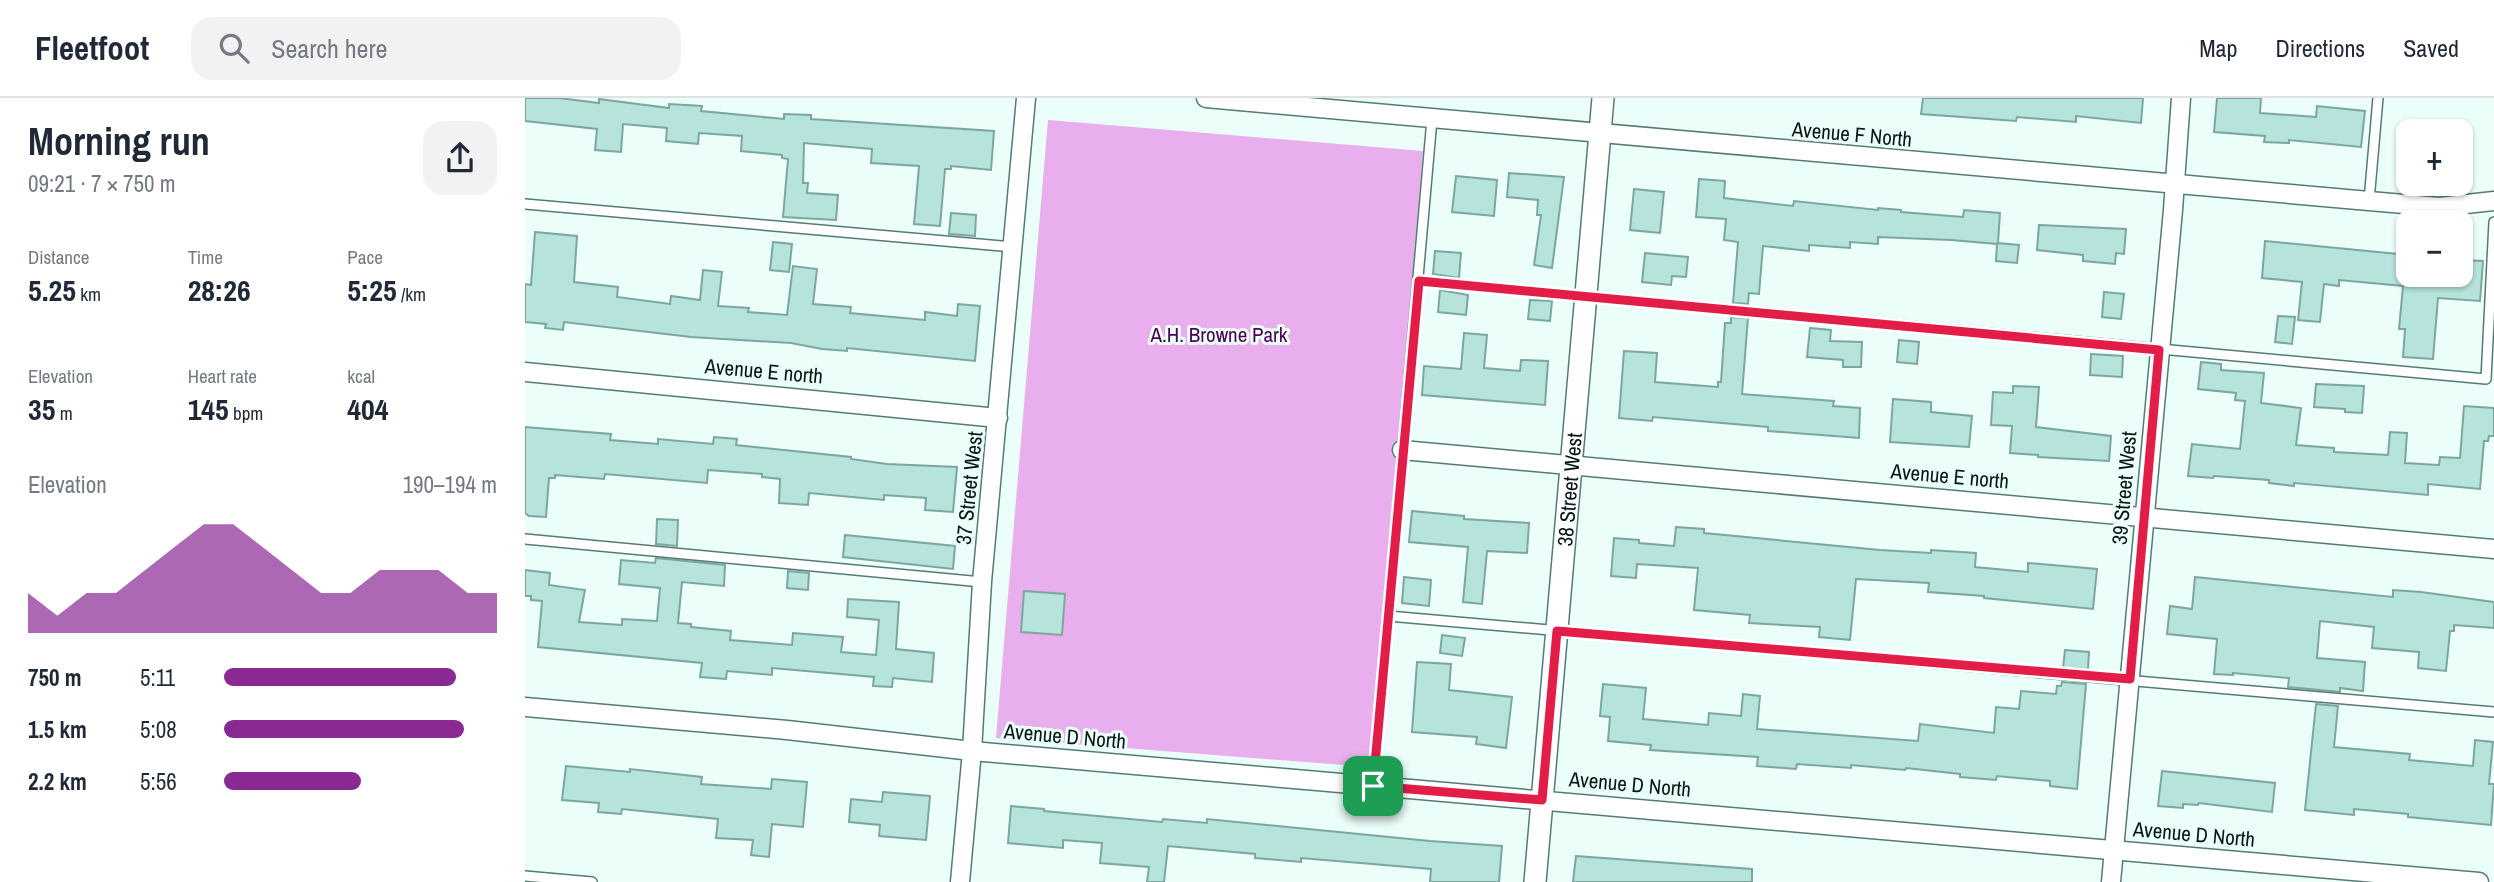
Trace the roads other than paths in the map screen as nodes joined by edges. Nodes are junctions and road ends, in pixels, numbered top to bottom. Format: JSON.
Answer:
{"nodes":[{"id":1,"x":1026,"y":98,"type":"edge"},
{"id":2,"x":1206,"y":98,"type":"edge"},
{"id":3,"x":1603,"y":98,"type":"edge"},
{"id":4,"x":2181,"y":98,"type":"edge"},
{"id":5,"x":2378,"y":98,"type":"edge"},
{"id":6,"x":1433,"y":119,"type":"junction"},
{"id":7,"x":1600,"y":135,"type":"junction"},
{"id":8,"x":2174,"y":184,"type":"junction"},
{"id":9,"x":2369,"y":201,"type":"junction"},
{"id":10,"x":2494,"y":201,"type":"edge"},
{"id":11,"x":525,"y":204,"type":"edge"},
{"id":12,"x":2494,"y":222,"type":"edge"},
{"id":13,"x":1013,"y":247,"type":"junction"},
{"id":14,"x":1419,"y":281,"type":"junction"},
{"id":15,"x":1585,"y":296,"type":"junction"},
{"id":16,"x":2159,"y":350,"type":"junction"},
{"id":17,"x":525,"y":372,"type":"edge"},
{"id":18,"x":2490,"y":379,"type":"edge"},
{"id":19,"x":998,"y":418,"type":"junction"},
{"id":20,"x":1402,"y":450,"type":"junction"},
{"id":21,"x":1571,"y":464,"type":"junction"},
{"id":22,"x":2145,"y":516,"type":"junction"},
{"id":23,"x":525,"y":539,"type":"edge"},
{"id":24,"x":2494,"y":549,"type":"edge"},
{"id":25,"x":982,"y":582,"type":"junction"},
{"id":26,"x":1388,"y":616,"type":"junction"},
{"id":27,"x":1557,"y":631,"type":"junction"},
{"id":28,"x":2130,"y":679,"type":"junction"},
{"id":29,"x":525,"y":707,"type":"edge"},
{"id":30,"x":2494,"y":712,"type":"edge"},
{"id":31,"x":972,"y":751,"type":"junction"},
{"id":32,"x":1373,"y":786,"type":"junction"},
{"id":33,"x":1542,"y":800,"type":"junction"},
{"id":34,"x":2115,"y":849,"type":"junction"},
{"id":35,"x":525,"y":876,"type":"edge"},
{"id":36,"x":592,"y":882,"type":"edge"},
{"id":37,"x":960,"y":882,"type":"edge"},
{"id":38,"x":1535,"y":882,"type":"edge"},
{"id":39,"x":2111,"y":882,"type":"edge"},
{"id":40,"x":2479,"y":882,"type":"edge"}],
"edges":[{"from":1,"to":13,"type":"street","name":"37 Street West"},
{"from":2,"to":6,"type":"street","name":"Avenue F North"},
{"from":3,"to":7,"type":"street","name":"38 Street West"},
{"from":4,"to":8,"type":"street","name":"39 Street West"},
{"from":5,"to":9,"type":"lane"},
{"from":6,"to":7,"type":"street","name":"Avenue F North"},
{"from":6,"to":14,"type":"lane"},
{"from":7,"to":8,"type":"street","name":"Avenue F North"},
{"from":7,"to":15,"type":"street","name":"38 Street West"},
{"from":8,"to":9,"type":"street","name":"Avenue F North"},
{"from":8,"to":16,"type":"street","name":"39 Street West"},
{"from":9,"to":10,"type":"street","name":"Avenue F North"},
{"from":11,"to":13,"type":"lane"},
{"from":12,"to":18,"type":"lane"},
{"from":13,"to":19,"type":"street","name":"37 Street West"},
{"from":14,"to":15,"type":"lane"},
{"from":14,"to":20,"type":"lane"},
{"from":15,"to":16,"type":"lane"},
{"from":15,"to":21,"type":"street","name":"38 Street West"},
{"from":16,"to":18,"type":"lane"},
{"from":16,"to":22,"type":"street","name":"39 Street West"},
{"from":17,"to":19,"type":"street","name":"Avenue E north"},
{"from":19,"to":25,"type":"street","name":"37 Street West"},
{"from":20,"to":21,"type":"street","name":"Avenue E north"},
{"from":20,"to":26,"type":"lane"},
{"from":21,"to":22,"type":"street","name":"Avenue E north"},
{"from":21,"to":27,"type":"street","name":"38 Street West"},
{"from":22,"to":24,"type":"street","name":"Avenue E north"},
{"from":22,"to":28,"type":"street","name":"39 Street West"},
{"from":23,"to":25,"type":"lane"},
{"from":25,"to":31,"type":"street","name":"37 Street West"},
{"from":26,"to":27,"type":"lane"},
{"from":26,"to":32,"type":"lane"},
{"from":27,"to":28,"type":"lane"},
{"from":27,"to":33,"type":"street","name":"38 Street West"},
{"from":28,"to":30,"type":"lane"},
{"from":28,"to":34,"type":"street","name":"39 Street West"},
{"from":29,"to":31,"type":"street","name":"Avenue D North"},
{"from":31,"to":32,"type":"street","name":"Avenue D North"},
{"from":31,"to":37,"type":"street","name":"37 Street West"},
{"from":32,"to":33,"type":"street","name":"Avenue D North"},
{"from":33,"to":34,"type":"street","name":"Avenue D North"},
{"from":33,"to":38,"type":"street","name":"38 Street West"},
{"from":34,"to":39,"type":"street","name":"39 Street West"},
{"from":34,"to":40,"type":"street","name":"Avenue D North"},
{"from":35,"to":36,"type":"lane"}]}
